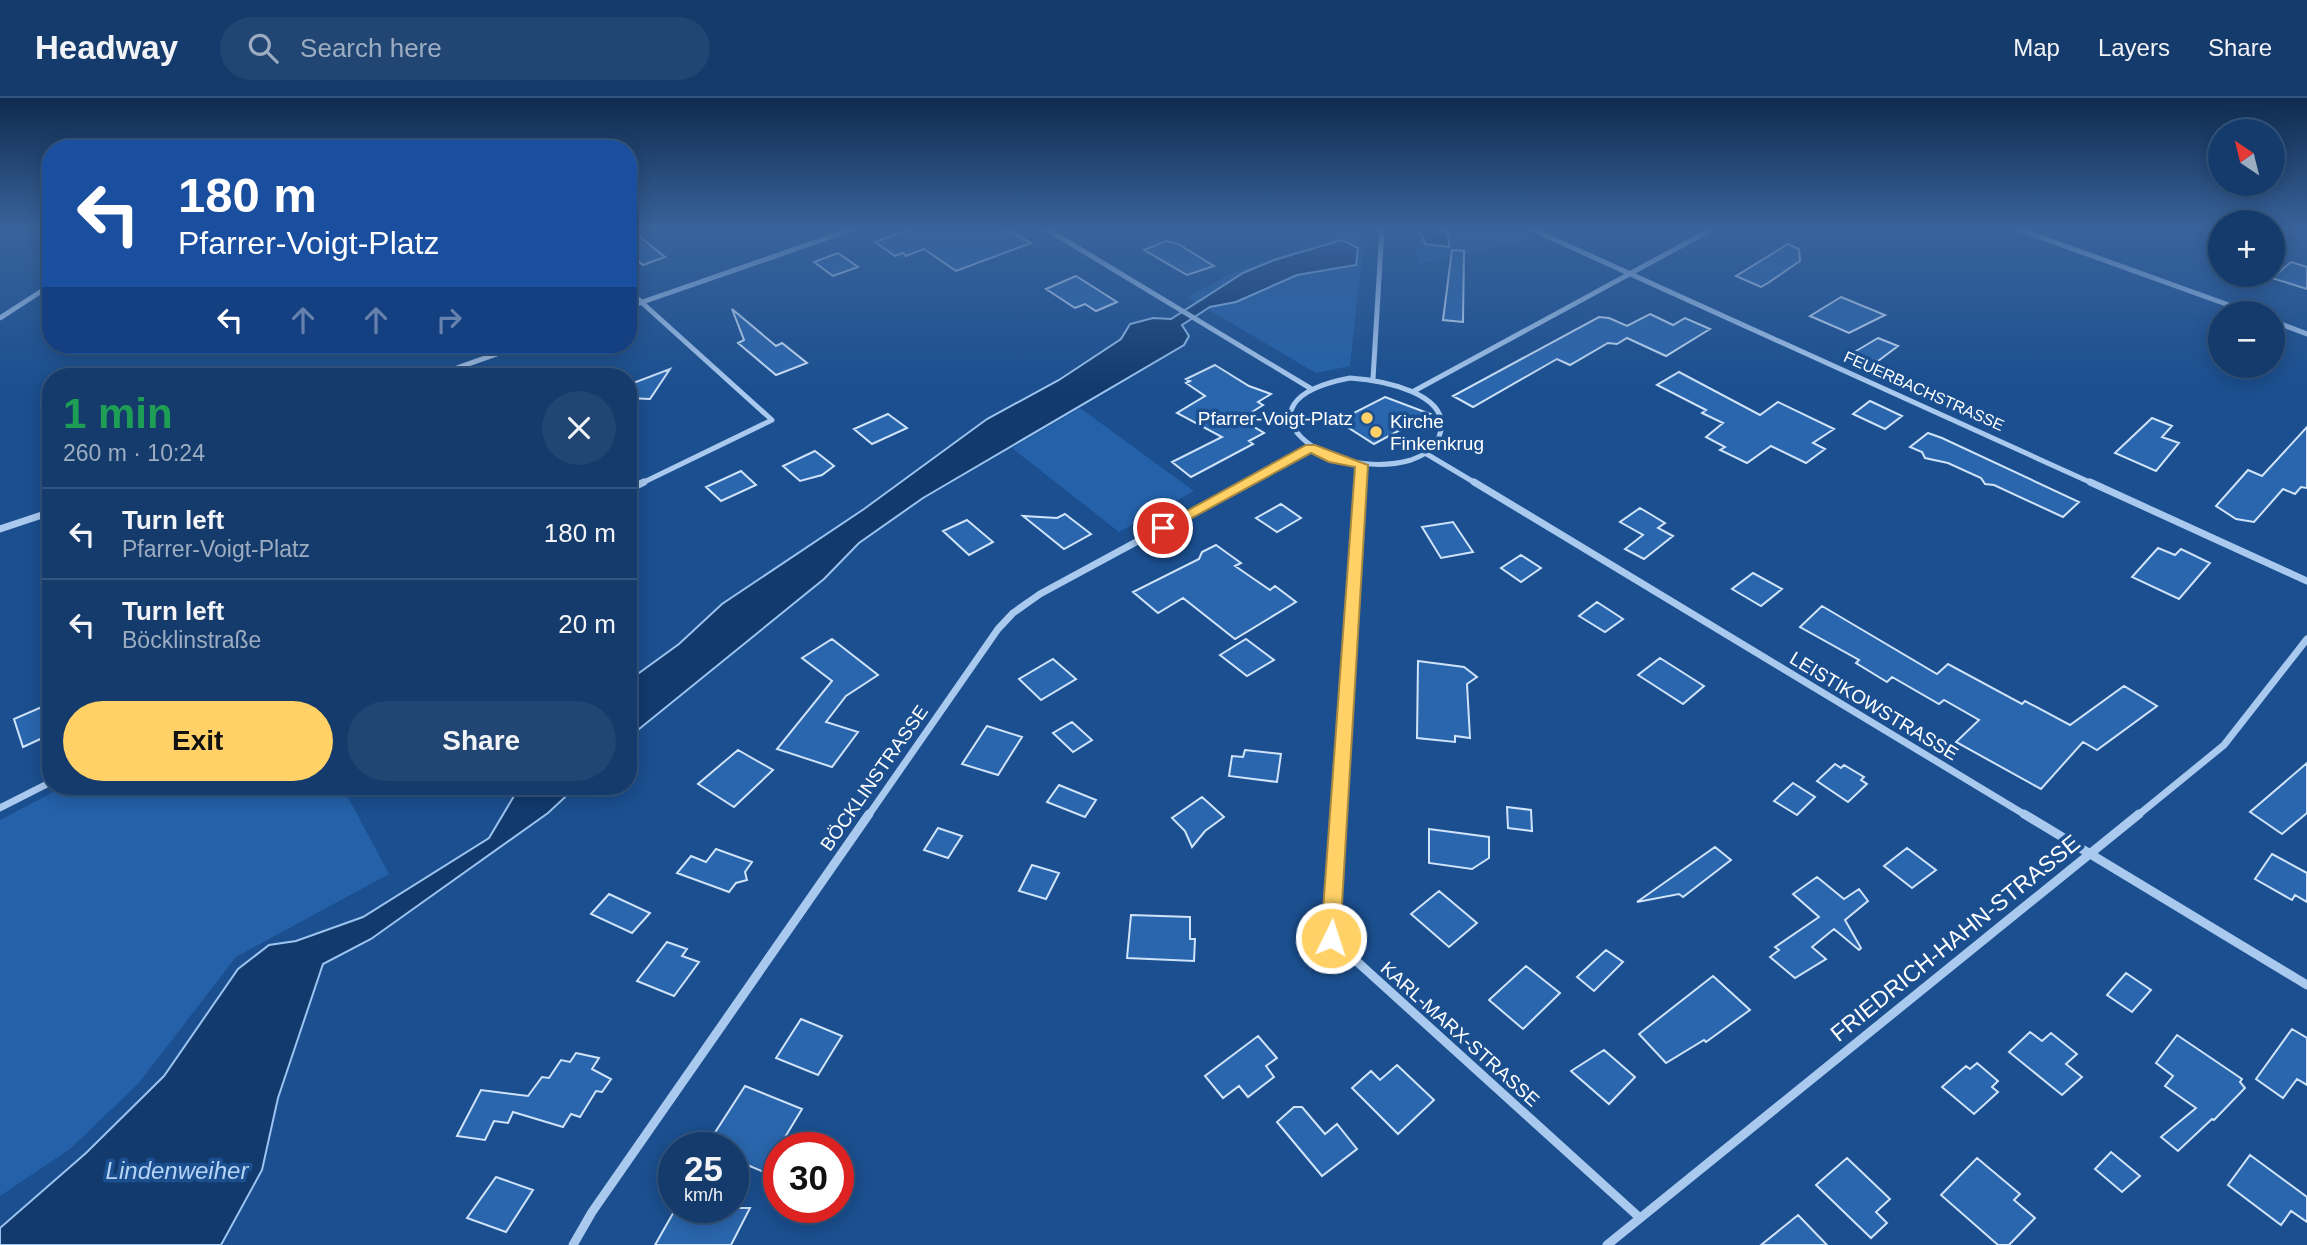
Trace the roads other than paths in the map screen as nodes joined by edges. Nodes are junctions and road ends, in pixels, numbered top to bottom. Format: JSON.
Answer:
{"nodes":[{"id":1,"x":701,"y":282,"type":"edge"},
{"id":2,"x":1134,"y":282,"type":"edge"},
{"id":3,"x":1379,"y":282,"type":"edge"},
{"id":4,"x":1618,"y":282,"type":"edge"},
{"id":5,"x":1649,"y":282,"type":"edge"},
{"id":6,"x":2164,"y":282,"type":"edge"},
{"id":7,"x":42,"y":291,"type":"edge"},
{"id":8,"x":637,"y":298,"type":"edge"},
{"id":9,"x":2218,"y":301,"type":"edge"},
{"id":10,"x":642,"y":302,"type":"junction"},
{"id":11,"x":637,"y":304,"type":"edge"},
{"id":12,"x":0,"y":318,"type":"edge"},
{"id":13,"x":2285,"y":326,"type":"edge"},
{"id":14,"x":2307,"y":334,"type":"edge"},
{"id":15,"x":496,"y":354,"type":"edge"},
{"id":16,"x":457,"y":368,"type":"edge"},
{"id":17,"x":1373,"y":379,"type":"junction"},
{"id":18,"x":1310,"y":388,"type":"junction"},
{"id":19,"x":1414,"y":391,"type":"junction"},
{"id":20,"x":1311,"y":448,"type":"junction"},
{"id":21,"x":1425,"y":453,"type":"junction"},
{"id":22,"x":1362,"y":465,"type":"junction"},
{"id":23,"x":637,"y":486,"type":"edge"},
{"id":24,"x":42,"y":515,"type":"edge"},
{"id":25,"x":0,"y":529,"type":"edge"},
{"id":26,"x":2307,"y":581,"type":"edge"},
{"id":27,"x":2307,"y":639,"type":"edge"},
{"id":28,"x":42,"y":787,"type":"edge"},
{"id":29,"x":0,"y":808,"type":"edge"},
{"id":30,"x":2089,"y":854,"type":"junction"},
{"id":31,"x":2307,"y":985,"type":"edge"},
{"id":32,"x":1640,"y":1218,"type":"junction"},
{"id":33,"x":573,"y":1245,"type":"edge"},
{"id":34,"x":1607,"y":1245,"type":"edge"}],
"edges":[{"from":1,"to":10,"type":"street"},
{"from":2,"to":18,"type":"street"},
{"from":3,"to":17,"type":"street"},
{"from":4,"to":19,"type":"street"},
{"from":5,"to":26,"type":"street","name":"FEUERBACHSTRASSE"},
{"from":6,"to":9,"type":"street"},
{"from":7,"to":12,"type":"street"},
{"from":8,"to":10,"type":"street"},
{"from":10,"to":11,"type":"street"},
{"from":10,"to":23,"type":"street"},
{"from":13,"to":14,"type":"street"},
{"from":15,"to":16,"type":"street"},
{"from":17,"to":18,"type":"street"},
{"from":17,"to":19,"type":"street"},
{"from":18,"to":20,"type":"street"},
{"from":19,"to":21,"type":"street"},
{"from":20,"to":22,"type":"street"},
{"from":20,"to":33,"type":"street","name":"BÖCKLINSTRASSE"},
{"from":21,"to":22,"type":"street"},
{"from":21,"to":30,"type":"street","name":"LEISTIKOWSTRASSE"},
{"from":22,"to":32,"type":"street","name":"KARL-MARX-STRASSE"},
{"from":24,"to":25,"type":"street"},
{"from":27,"to":30,"type":"street","name":"FRIEDRICH-HAHN-STRASSE"},
{"from":28,"to":29,"type":"street"},
{"from":30,"to":31,"type":"street","name":"LEISTIKOWSTRASSE"},
{"from":30,"to":32,"type":"street","name":"FRIEDRICH-HAHN-STRASSE"},
{"from":32,"to":34,"type":"street","name":"FRIEDRICH-HAHN-STRASSE"}]}
